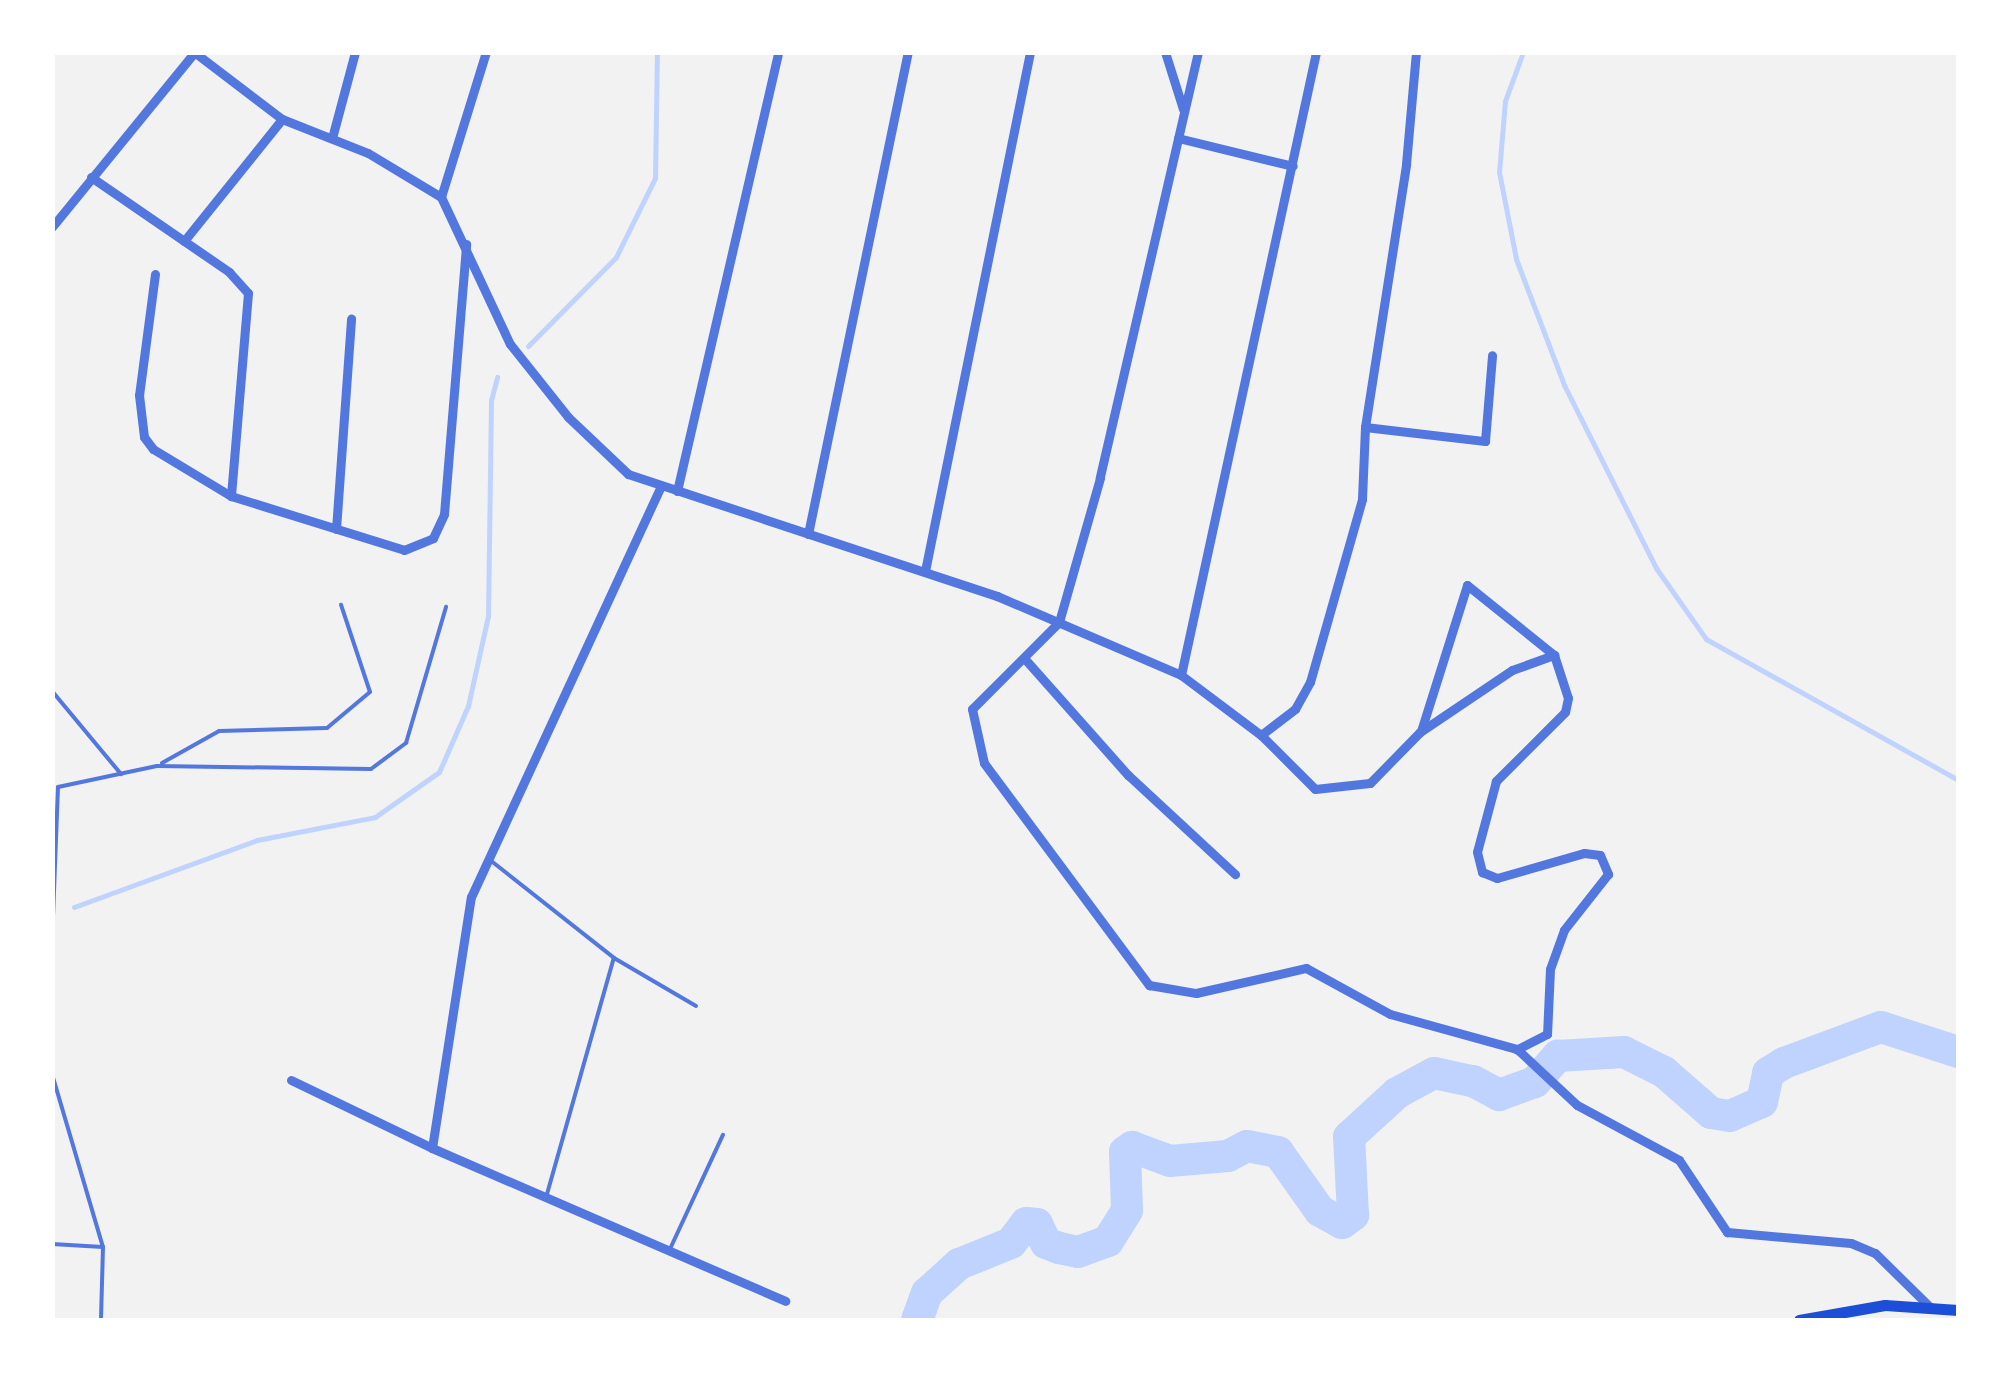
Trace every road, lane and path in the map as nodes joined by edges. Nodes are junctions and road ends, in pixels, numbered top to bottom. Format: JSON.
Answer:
{"nodes":[{"id":1,"x":355,"y":52,"type":"edge"},
{"id":2,"x":486,"y":52,"type":"edge"},
{"id":3,"x":778,"y":52,"type":"edge"},
{"id":4,"x":908,"y":52,"type":"edge"},
{"id":5,"x":1030,"y":52,"type":"edge"},
{"id":6,"x":1165,"y":52,"type":"edge"},
{"id":7,"x":1198,"y":52,"type":"edge"},
{"id":8,"x":1316,"y":52,"type":"edge"},
{"id":9,"x":1416,"y":52,"type":"edge"},
{"id":10,"x":194,"y":53,"type":"edge"},
{"id":11,"x":1184,"y":117,"type":"junction"},
{"id":12,"x":282,"y":119,"type":"junction"},
{"id":13,"x":332,"y":138,"type":"junction"},
{"id":14,"x":1178,"y":138,"type":"junction"},
{"id":15,"x":1293,"y":166,"type":"junction"},
{"id":16,"x":91,"y":177,"type":"junction"},
{"id":17,"x":441,"y":197,"type":"junction"},
{"id":18,"x":52,"y":227,"type":"edge"},
{"id":19,"x":466,"y":241,"type":"junction"},
{"id":20,"x":184,"y":242,"type":"junction"},
{"id":21,"x":155,"y":274,"type":"dead end"},
{"id":22,"x":351,"y":319,"type":"dead end"},
{"id":23,"x":1492,"y":355,"type":"dead end"},
{"id":24,"x":1365,"y":428,"type":"junction"},
{"id":25,"x":661,"y":486,"type":"junction"},
{"id":26,"x":678,"y":491,"type":"junction"},
{"id":27,"x":231,"y":496,"type":"junction"},
{"id":28,"x":336,"y":529,"type":"junction"},
{"id":29,"x":808,"y":534,"type":"junction"},
{"id":30,"x":926,"y":571,"type":"junction"},
{"id":31,"x":341,"y":605,"type":"dead end"},
{"id":32,"x":446,"y":607,"type":"dead end"},
{"id":33,"x":1059,"y":622,"type":"junction"},
{"id":34,"x":1554,"y":655,"type":"junction"},
{"id":35,"x":1024,"y":658,"type":"junction"},
{"id":36,"x":1181,"y":675,"type":"junction"},
{"id":37,"x":52,"y":690,"type":"edge"},
{"id":38,"x":1420,"y":732,"type":"junction"},
{"id":39,"x":1261,"y":735,"type":"junction"},
{"id":40,"x":158,"y":766,"type":"junction"},
{"id":41,"x":121,"y":774,"type":"junction"},
{"id":42,"x":486,"y":857,"type":"junction"},
{"id":43,"x":1235,"y":874,"type":"dead end"},
{"id":44,"x":52,"y":943,"type":"edge"},
{"id":45,"x":614,"y":958,"type":"junction"},
{"id":46,"x":696,"y":1006,"type":"dead end"},
{"id":47,"x":1517,"y":1049,"type":"junction"},
{"id":48,"x":52,"y":1074,"type":"edge"},
{"id":49,"x":292,"y":1080,"type":"dead end"},
{"id":50,"x":723,"y":1135,"type":"dead end"},
{"id":51,"x":432,"y":1148,"type":"junction"},
{"id":52,"x":546,"y":1198,"type":"junction"},
{"id":53,"x":52,"y":1244,"type":"edge"},
{"id":54,"x":103,"y":1247,"type":"junction"},
{"id":55,"x":670,"y":1249,"type":"junction"},
{"id":56,"x":785,"y":1301,"type":"dead end"},
{"id":57,"x":1931,"y":1308,"type":"junction"},
{"id":58,"x":1958,"y":1310,"type":"edge"},
{"id":59,"x":101,"y":1320,"type":"edge"},
{"id":60,"x":1798,"y":1320,"type":"edge"}],
"edges":[{"from":1,"to":13,"type":"street"},
{"from":2,"to":17,"type":"street"},
{"from":3,"to":26,"type":"street"},
{"from":4,"to":29,"type":"street"},
{"from":5,"to":30,"type":"street"},
{"from":6,"to":11,"type":"street"},
{"from":7,"to":11,"type":"street"},
{"from":8,"to":15,"type":"street"},
{"from":9,"to":24,"type":"street"},
{"from":10,"to":12,"type":"street"},
{"from":10,"to":16,"type":"street"},
{"from":11,"to":14,"type":"street"},
{"from":12,"to":13,"type":"street"},
{"from":12,"to":20,"type":"street"},
{"from":13,"to":17,"type":"street"},
{"from":14,"to":15,"type":"street"},
{"from":14,"to":33,"type":"street"},
{"from":15,"to":36,"type":"street"},
{"from":16,"to":18,"type":"street"},
{"from":16,"to":20,"type":"street"},
{"from":17,"to":19,"type":"street"},
{"from":19,"to":25,"type":"street"},
{"from":19,"to":28,"type":"street"},
{"from":20,"to":27,"type":"street"},
{"from":21,"to":27,"type":"street"},
{"from":22,"to":28,"type":"street"},
{"from":23,"to":24,"type":"street"},
{"from":24,"to":39,"type":"street"},
{"from":25,"to":26,"type":"street"},
{"from":25,"to":42,"type":"street"},
{"from":26,"to":29,"type":"street"},
{"from":27,"to":28,"type":"street"},
{"from":29,"to":30,"type":"street"},
{"from":30,"to":33,"type":"street"},
{"from":31,"to":40,"type":"lane"},
{"from":32,"to":40,"type":"lane"},
{"from":33,"to":35,"type":"street"},
{"from":33,"to":36,"type":"street"},
{"from":34,"to":38,"type":"street"},
{"from":34,"to":38,"type":"street"},
{"from":34,"to":47,"type":"street"},
{"from":35,"to":43,"type":"street"},
{"from":35,"to":47,"type":"street"},
{"from":36,"to":39,"type":"street"},
{"from":37,"to":41,"type":"lane"},
{"from":38,"to":39,"type":"street"},
{"from":40,"to":41,"type":"lane"},
{"from":41,"to":44,"type":"lane"},
{"from":42,"to":45,"type":"lane"},
{"from":42,"to":51,"type":"street"},
{"from":45,"to":46,"type":"lane"},
{"from":45,"to":52,"type":"lane"},
{"from":47,"to":57,"type":"street"},
{"from":48,"to":54,"type":"lane"},
{"from":49,"to":51,"type":"street"},
{"from":50,"to":55,"type":"lane"},
{"from":51,"to":52,"type":"street"},
{"from":52,"to":55,"type":"street"},
{"from":53,"to":54,"type":"lane"},
{"from":54,"to":59,"type":"lane"},
{"from":55,"to":56,"type":"street"},
{"from":57,"to":58,"type":"main road"},
{"from":57,"to":60,"type":"main road"}]}
